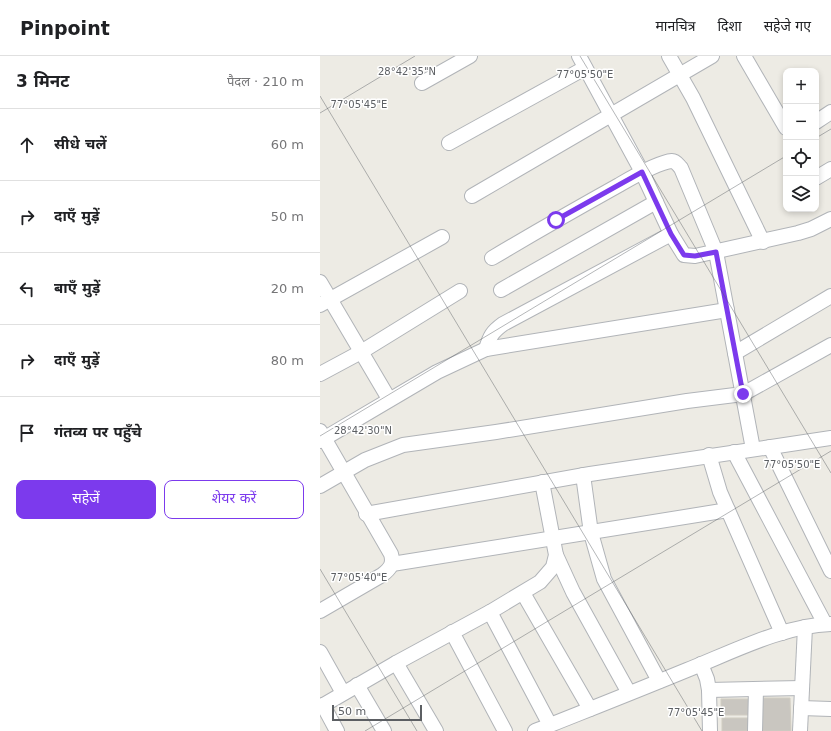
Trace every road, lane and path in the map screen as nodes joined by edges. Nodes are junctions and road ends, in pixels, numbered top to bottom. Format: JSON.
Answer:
{"nodes":[{"id":1,"x":470,"y":56,"type":"edge"},
{"id":2,"x":669,"y":56,"type":"edge"},
{"id":3,"x":712,"y":56,"type":"edge"},
{"id":4,"x":744,"y":56,"type":"edge"},
{"id":5,"x":582,"y":62,"type":"edge"},
{"id":6,"x":680,"y":74,"type":"junction"},
{"id":7,"x":422,"y":84,"type":"dead end"},
{"id":8,"x":831,"y":112,"type":"edge"},
{"id":9,"x":610,"y":115,"type":"junction"},
{"id":10,"x":819,"y":120,"type":"edge"},
{"id":11,"x":783,"y":123,"type":"edge"},
{"id":12,"x":449,"y":143,"type":"dead end"},
{"id":13,"x":831,"y":169,"type":"edge"},
{"id":14,"x":642,"y":172,"type":"junction"},
{"id":15,"x":819,"y":176,"type":"edge"},
{"id":16,"x":472,"y":196,"type":"dead end"},
{"id":17,"x":656,"y":202,"type":"junction"},
{"id":18,"x":831,"y":219,"type":"edge"},
{"id":19,"x":671,"y":234,"type":"junction"},
{"id":20,"x":442,"y":236,"type":"dead end"},
{"id":21,"x":763,"y":242,"type":"junction"},
{"id":22,"x":716,"y":252,"type":"junction"},
{"id":23,"x":492,"y":258,"type":"dead end"},
{"id":24,"x":320,"y":282,"type":"edge"},
{"id":25,"x":501,"y":290,"type":"dead end"},
{"id":26,"x":460,"y":291,"type":"dead end"},
{"id":27,"x":831,"y":296,"type":"edge"},
{"id":28,"x":325,"y":302,"type":"edge"},
{"id":29,"x":727,"y":310,"type":"junction"},
{"id":30,"x":831,"y":345,"type":"edge"},
{"id":31,"x":486,"y":349,"type":"junction"},
{"id":32,"x":361,"y":352,"type":"junction"},
{"id":33,"x":735,"y":353,"type":"junction"},
{"id":34,"x":320,"y":374,"type":"edge"},
{"id":35,"x":743,"y":394,"type":"junction"},
{"id":36,"x":390,"y":399,"type":"junction"},
{"id":37,"x":321,"y":436,"type":"edge"},
{"id":38,"x":831,"y":438,"type":"edge"},
{"id":39,"x":770,"y":447,"type":"junction"},
{"id":40,"x":753,"y":449,"type":"junction"},
{"id":41,"x":734,"y":452,"type":"junction"},
{"id":42,"x":709,"y":455,"type":"junction"},
{"id":43,"x":344,"y":471,"type":"junction"},
{"id":44,"x":583,"y":475,"type":"junction"},
{"id":45,"x":542,"y":482,"type":"junction"},
{"id":46,"x":320,"y":486,"type":"edge"},
{"id":47,"x":728,"y":510,"type":"junction"},
{"id":48,"x":366,"y":514,"type":"junction"},
{"id":49,"x":591,"y":533,"type":"junction"},
{"id":50,"x":554,"y":538,"type":"junction"},
{"id":51,"x":556,"y":555,"type":"junction"},
{"id":52,"x":392,"y":564,"type":"junction"},
{"id":53,"x":831,"y":570,"type":"edge"},
{"id":54,"x":523,"y":593,"type":"junction"},
{"id":55,"x":320,"y":611,"type":"edge"},
{"id":56,"x":490,"y":612,"type":"junction"},
{"id":57,"x":828,"y":624,"type":"edge"},
{"id":58,"x":805,"y":627,"type":"junction"},
{"id":59,"x":452,"y":632,"type":"junction"},
{"id":60,"x":782,"y":633,"type":"junction"},
{"id":61,"x":320,"y":652,"type":"edge"},
{"id":62,"x":396,"y":663,"type":"junction"},
{"id":63,"x":701,"y":664,"type":"junction"},
{"id":64,"x":659,"y":681,"type":"junction"},
{"id":65,"x":357,"y":685,"type":"junction"},
{"id":66,"x":802,"y":688,"type":"junction"},
{"id":67,"x":756,"y":689,"type":"junction"},
{"id":68,"x":709,"y":690,"type":"junction"},
{"id":69,"x":343,"y":693,"type":"junction"},
{"id":70,"x":629,"y":693,"type":"junction"},
{"id":71,"x":321,"y":706,"type":"edge"},
{"id":72,"x":801,"y":708,"type":"junction"},
{"id":73,"x":590,"y":709,"type":"junction"},
{"id":74,"x":831,"y":709,"type":"edge"},
{"id":75,"x":550,"y":725,"type":"junction"},
{"id":76,"x":336,"y":731,"type":"edge"},
{"id":77,"x":384,"y":731,"type":"edge"},
{"id":78,"x":436,"y":731,"type":"edge"},
{"id":79,"x":505,"y":731,"type":"edge"},
{"id":80,"x":535,"y":731,"type":"edge"},
{"id":81,"x":710,"y":731,"type":"edge"},
{"id":82,"x":755,"y":731,"type":"edge"},
{"id":83,"x":800,"y":731,"type":"edge"}],
"edges":[{"from":1,"to":7,"type":"street"},
{"from":2,"to":6,"type":"street"},
{"from":3,"to":6,"type":"street"},
{"from":4,"to":11,"type":"street"},
{"from":5,"to":9,"type":"street"},
{"from":5,"to":12,"type":"street"},
{"from":6,"to":9,"type":"street"},
{"from":6,"to":21,"type":"street"},
{"from":8,"to":10,"type":"street"},
{"from":9,"to":14,"type":"street"},
{"from":9,"to":16,"type":"street"},
{"from":13,"to":15,"type":"street"},
{"from":14,"to":17,"type":"street"},
{"from":14,"to":22,"type":"street"},
{"from":14,"to":23,"type":"street"},
{"from":17,"to":19,"type":"street"},
{"from":17,"to":25,"type":"street"},
{"from":18,"to":21,"type":"street"},
{"from":19,"to":22,"type":"street"},
{"from":19,"to":31,"type":"street"},
{"from":20,"to":28,"type":"street"},
{"from":21,"to":22,"type":"street"},
{"from":22,"to":29,"type":"street"},
{"from":24,"to":28,"type":"street"},
{"from":26,"to":32,"type":"street"},
{"from":27,"to":33,"type":"street"},
{"from":28,"to":32,"type":"street"},
{"from":29,"to":31,"type":"street"},
{"from":29,"to":33,"type":"street"},
{"from":30,"to":35,"type":"street"},
{"from":31,"to":36,"type":"street"},
{"from":32,"to":34,"type":"street"},
{"from":32,"to":36,"type":"street"},
{"from":33,"to":35,"type":"street"},
{"from":35,"to":40,"type":"street"},
{"from":35,"to":43,"type":"street"},
{"from":36,"to":37,"type":"street"},
{"from":37,"to":43,"type":"street"},
{"from":38,"to":39,"type":"street"},
{"from":39,"to":40,"type":"street"},
{"from":39,"to":53,"type":"street"},
{"from":40,"to":41,"type":"street"},
{"from":41,"to":42,"type":"street"},
{"from":41,"to":57,"type":"street"},
{"from":42,"to":44,"type":"street"},
{"from":42,"to":47,"type":"street"},
{"from":43,"to":46,"type":"street"},
{"from":43,"to":48,"type":"street"},
{"from":44,"to":45,"type":"street"},
{"from":44,"to":49,"type":"street"},
{"from":45,"to":48,"type":"street"},
{"from":45,"to":50,"type":"street"},
{"from":47,"to":49,"type":"street"},
{"from":47,"to":60,"type":"street"},
{"from":48,"to":52,"type":"street"},
{"from":49,"to":50,"type":"street"},
{"from":49,"to":64,"type":"street"},
{"from":50,"to":51,"type":"street"},
{"from":50,"to":52,"type":"street"},
{"from":51,"to":54,"type":"street"},
{"from":51,"to":70,"type":"street"},
{"from":52,"to":55,"type":"street"},
{"from":54,"to":56,"type":"street"},
{"from":54,"to":73,"type":"street"},
{"from":56,"to":59,"type":"street"},
{"from":56,"to":75,"type":"street"},
{"from":57,"to":58,"type":"street"},
{"from":58,"to":60,"type":"street"},
{"from":58,"to":66,"type":"street"},
{"from":59,"to":62,"type":"street"},
{"from":59,"to":79,"type":"street"},
{"from":60,"to":63,"type":"street"},
{"from":61,"to":69,"type":"street"},
{"from":62,"to":65,"type":"street"},
{"from":62,"to":78,"type":"street"},
{"from":63,"to":64,"type":"street"},
{"from":63,"to":68,"type":"street"},
{"from":64,"to":70,"type":"street"},
{"from":65,"to":69,"type":"street"},
{"from":65,"to":77,"type":"street"},
{"from":66,"to":67,"type":"street"},
{"from":66,"to":72,"type":"street"},
{"from":67,"to":68,"type":"street"},
{"from":67,"to":82,"type":"street"},
{"from":68,"to":81,"type":"street"},
{"from":69,"to":71,"type":"street"},
{"from":70,"to":73,"type":"street"},
{"from":71,"to":76,"type":"street"},
{"from":72,"to":74,"type":"street"},
{"from":72,"to":83,"type":"street"},
{"from":73,"to":75,"type":"street"},
{"from":75,"to":80,"type":"street"}]}
